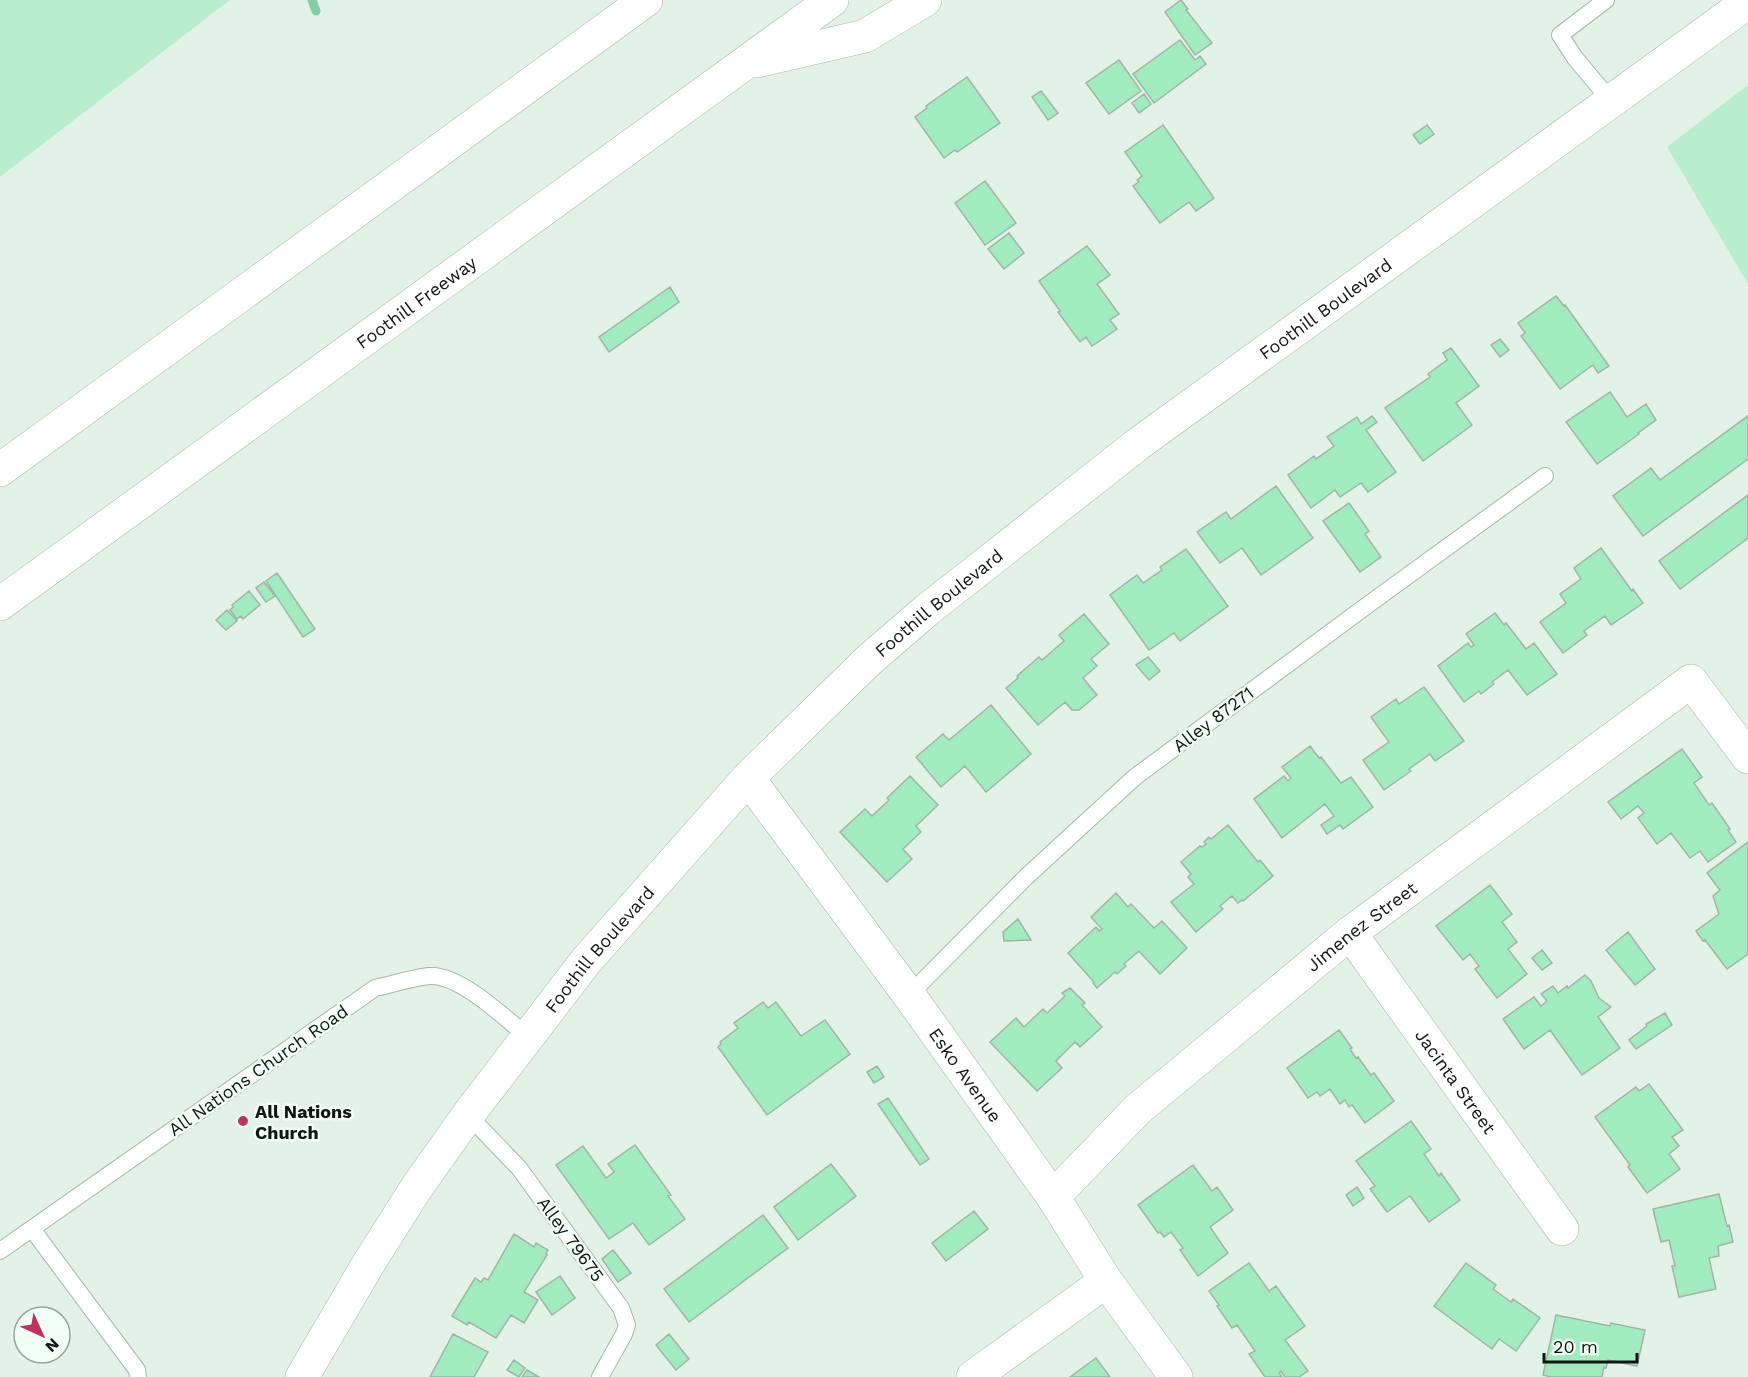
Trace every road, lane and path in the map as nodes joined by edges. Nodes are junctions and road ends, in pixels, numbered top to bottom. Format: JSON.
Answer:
{"nodes":[{"id":1,"x":646,"y":0,"type":"edge"},
{"id":2,"x":832,"y":0,"type":"edge"},
{"id":3,"x":925,"y":0,"type":"edge"},
{"id":4,"x":1606,"y":0,"type":"edge"},
{"id":5,"x":1748,"y":2,"type":"edge"},
{"id":6,"x":744,"y":65,"type":"junction"},
{"id":7,"x":1611,"y":101,"type":"junction"},
{"id":8,"x":0,"y":470,"type":"edge"},
{"id":9,"x":1545,"y":476,"type":"dead end"},
{"id":10,"x":0,"y":604,"type":"edge"},
{"id":11,"x":1748,"y":757,"type":"edge"},
{"id":12,"x":748,"y":778,"type":"junction"},
{"id":13,"x":1350,"y":933,"type":"junction"},
{"id":14,"x":909,"y":995,"type":"junction"},
{"id":15,"x":527,"y":1036,"type":"junction"},
{"id":16,"x":468,"y":1115,"type":"junction"},
{"id":17,"x":1053,"y":1197,"type":"junction"},
{"id":18,"x":32,"y":1229,"type":"junction"},
{"id":19,"x":1562,"y":1229,"type":"dead end"},
{"id":20,"x":0,"y":1251,"type":"edge"},
{"id":21,"x":1106,"y":1281,"type":"junction"},
{"id":22,"x":138,"y":1377,"type":"edge"},
{"id":23,"x":302,"y":1377,"type":"edge"},
{"id":24,"x":600,"y":1377,"type":"edge"},
{"id":25,"x":973,"y":1377,"type":"edge"},
{"id":26,"x":1176,"y":1377,"type":"edge"}],
"edges":[{"from":1,"to":8,"type":"main road"},
{"from":2,"to":6,"type":"main road","name":"Foothill Freeway"},
{"from":3,"to":6,"type":"main road"},
{"from":4,"to":7,"type":"lane"},
{"from":5,"to":7,"type":"main road","name":"Foothill Boulevard"},
{"from":6,"to":10,"type":"main road","name":"Foothill Freeway"},
{"from":7,"to":12,"type":"main road","name":"Foothill Boulevard"},
{"from":9,"to":14,"type":"lane","name":"Alley 87271"},
{"from":11,"to":13,"type":"main road","name":"Jimenez Street"},
{"from":12,"to":14,"type":"main road","name":"Esko Avenue"},
{"from":12,"to":15,"type":"main road","name":"Foothill Boulevard"},
{"from":13,"to":17,"type":"main road","name":"Jimenez Street"},
{"from":13,"to":19,"type":"main road","name":"Jacinta Street"},
{"from":14,"to":17,"type":"main road","name":"Esko Avenue"},
{"from":15,"to":16,"type":"main road","name":"Foothill Boulevard"},
{"from":15,"to":18,"type":"lane","name":"All Nations Church Road"},
{"from":16,"to":23,"type":"main road","name":"Foothill Boulevard"},
{"from":16,"to":24,"type":"lane","name":"Alley 79675"},
{"from":17,"to":21,"type":"main road","name":"Esko Avenue"},
{"from":18,"to":20,"type":"lane","name":"All Nations Church Road"},
{"from":18,"to":22,"type":"lane"},
{"from":21,"to":25,"type":"main road"},
{"from":21,"to":26,"type":"main road","name":"Esko Avenue"}]}
